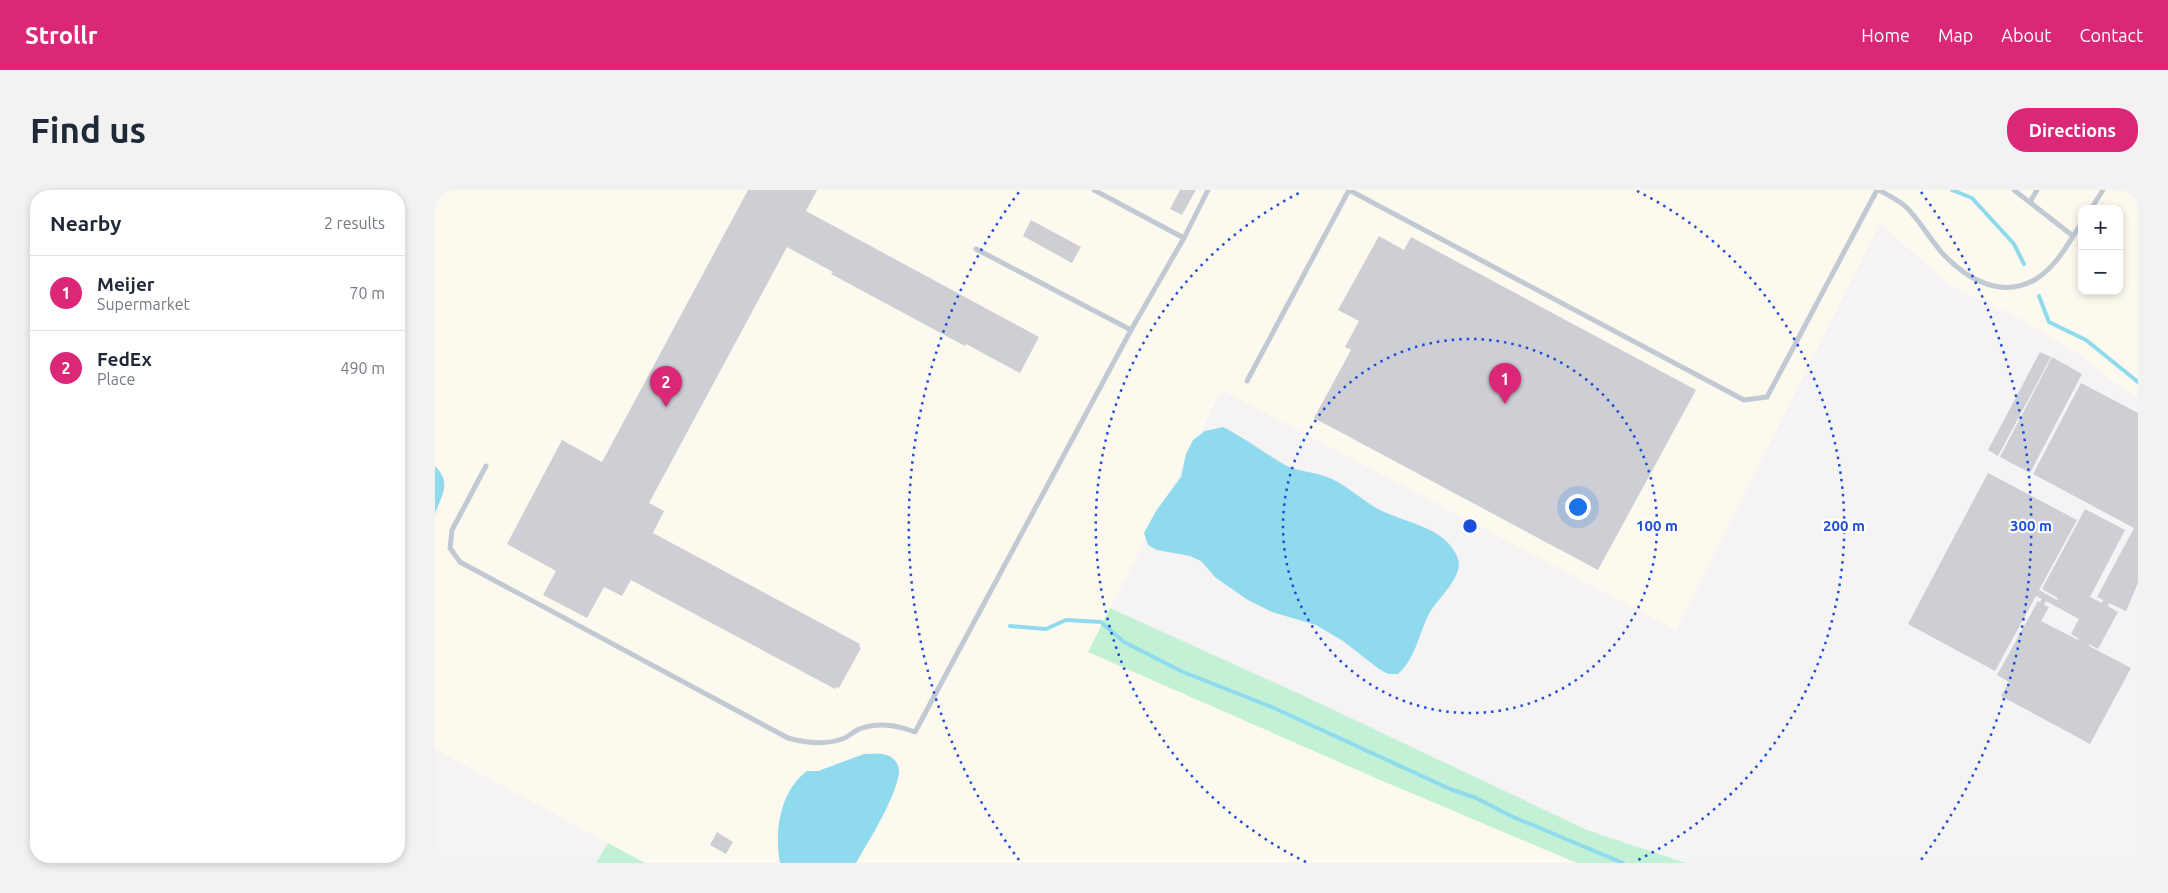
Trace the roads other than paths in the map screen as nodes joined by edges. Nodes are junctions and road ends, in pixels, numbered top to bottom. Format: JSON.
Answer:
{"nodes":[{"id":1,"x":1094,"y":190,"type":"edge"},
{"id":2,"x":1208,"y":190,"type":"edge"},
{"id":3,"x":1349,"y":190,"type":"edge"},
{"id":4,"x":1878,"y":190,"type":"edge"},
{"id":5,"x":2014,"y":190,"type":"edge"},
{"id":6,"x":2037,"y":190,"type":"edge"},
{"id":7,"x":2103,"y":190,"type":"edge"},
{"id":8,"x":2030,"y":202,"type":"junction"},
{"id":9,"x":2094,"y":205,"type":"edge"},
{"id":10,"x":2078,"y":228,"type":"edge"},
{"id":11,"x":2073,"y":236,"type":"junction"},
{"id":12,"x":1185,"y":238,"type":"junction"},
{"id":13,"x":975,"y":249,"type":"dead end"},
{"id":14,"x":1131,"y":330,"type":"junction"},
{"id":15,"x":1247,"y":381,"type":"dead end"},
{"id":16,"x":486,"y":466,"type":"dead end"}],
"edges":[{"from":1,"to":12,"type":"lane"},
{"from":2,"to":12,"type":"lane"},
{"from":3,"to":4,"type":"lane"},
{"from":3,"to":15,"type":"lane"},
{"from":4,"to":11,"type":"lane"},
{"from":5,"to":8,"type":"lane"},
{"from":6,"to":8,"type":"lane"},
{"from":7,"to":9,"type":"lane"},
{"from":8,"to":11,"type":"lane"},
{"from":10,"to":11,"type":"lane"},
{"from":12,"to":14,"type":"lane"},
{"from":13,"to":14,"type":"lane"},
{"from":14,"to":16,"type":"lane"}]}
